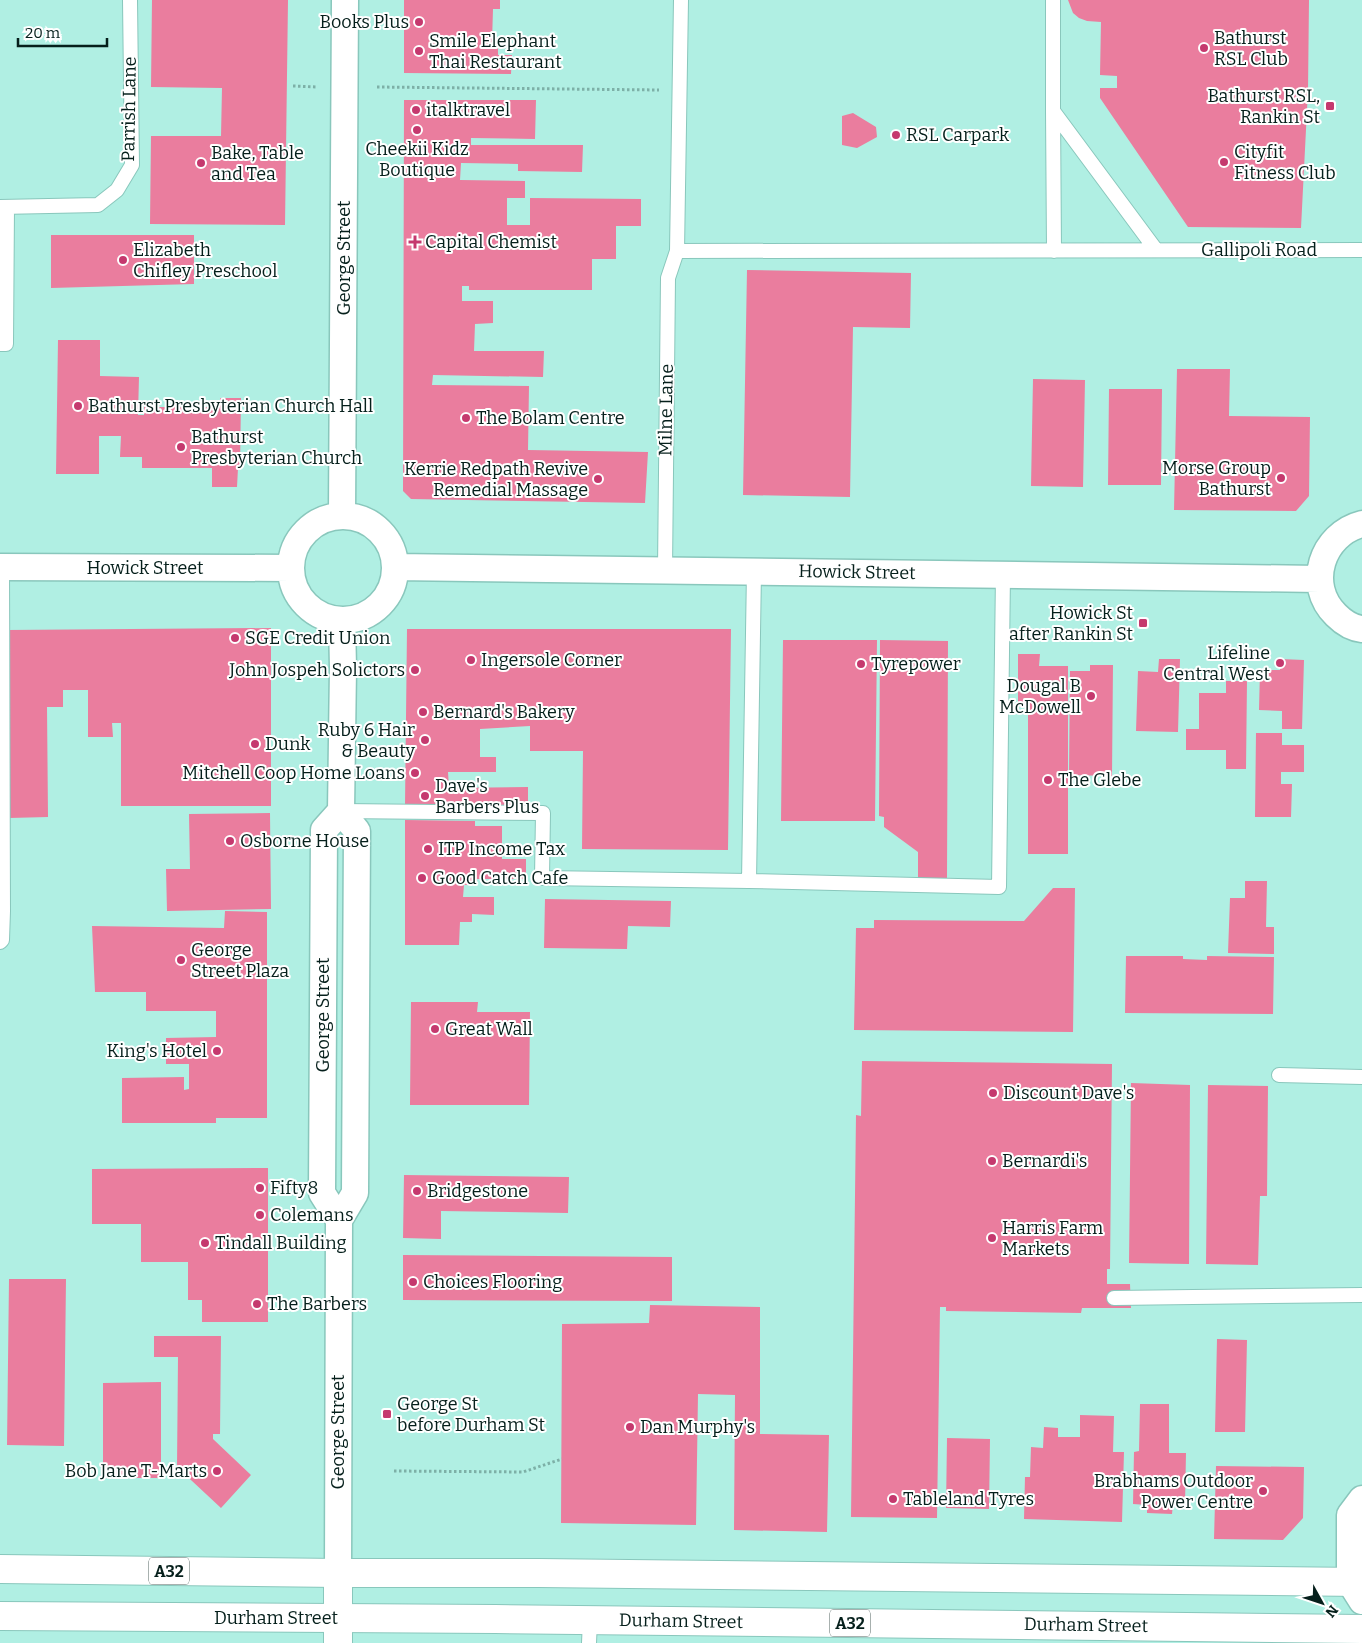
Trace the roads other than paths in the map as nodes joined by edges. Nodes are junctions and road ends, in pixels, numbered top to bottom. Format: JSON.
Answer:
{"nodes":[{"id":1,"x":130,"y":0,"type":"edge"},
{"id":2,"x":345,"y":0,"type":"edge"},
{"id":3,"x":681,"y":0,"type":"edge"},
{"id":4,"x":1053,"y":0,"type":"edge"},
{"id":5,"x":1053,"y":111,"type":"junction"},
{"id":6,"x":4,"y":206,"type":"edge"},
{"id":7,"x":1156,"y":250,"type":"junction"},
{"id":8,"x":1362,"y":250,"type":"edge"},
{"id":9,"x":677,"y":251,"type":"junction"},
{"id":10,"x":1054,"y":251,"type":"junction"},
{"id":11,"x":0,"y":344,"type":"edge"},
{"id":12,"x":342,"y":516,"type":"junction"},
{"id":13,"x":1362,"y":524,"type":"edge"},
{"id":14,"x":395,"y":566,"type":"junction"},
{"id":15,"x":1,"y":567,"type":"edge"},
{"id":16,"x":290,"y":568,"type":"junction"},
{"id":17,"x":665,"y":570,"type":"junction"},
{"id":18,"x":754,"y":571,"type":"junction"},
{"id":19,"x":1003,"y":574,"type":"junction"},
{"id":20,"x":1319,"y":579,"type":"junction"},
{"id":21,"x":342,"y":621,"type":"junction"},
{"id":22,"x":1362,"y":629,"type":"edge"},
{"id":23,"x":341,"y":811,"type":"junction"},
{"id":24,"x":749,"y":880,"type":"junction"},
{"id":25,"x":0,"y":942,"type":"edge"},
{"id":26,"x":1279,"y":1075,"type":"dead end"},
{"id":27,"x":1362,"y":1077,"type":"edge"},
{"id":28,"x":1362,"y":1295,"type":"edge"},
{"id":29,"x":1114,"y":1298,"type":"dead end"},
{"id":30,"x":1362,"y":1499,"type":"edge"},
{"id":31,"x":0,"y":1570,"type":"edge"},
{"id":32,"x":338,"y":1573,"type":"junction"},
{"id":33,"x":1358,"y":1588,"type":"edge"},
{"id":34,"x":0,"y":1616,"type":"edge"},
{"id":35,"x":1362,"y":1629,"type":"edge"},
{"id":36,"x":338,"y":1631,"type":"edge"},
{"id":37,"x":590,"y":1631,"type":"edge"},
{"id":38,"x":1078,"y":1634,"type":"edge"},
{"id":39,"x":1314,"y":1635,"type":"edge"}],
"edges":[{"from":1,"to":6,"type":"lane","name":"Parrish Lane"},
{"from":2,"to":12,"type":"street","name":"George Street"},
{"from":3,"to":9,"type":"lane","name":"Milne Lane"},
{"from":4,"to":5,"type":"lane"},
{"from":5,"to":7,"type":"lane"},
{"from":5,"to":10,"type":"lane"},
{"from":6,"to":11,"type":"lane"},
{"from":7,"to":8,"type":"lane","name":"Gallipoli Road"},
{"from":7,"to":10,"type":"lane","name":"Gallipoli Road"},
{"from":9,"to":10,"type":"lane","name":"Gallipoli Road"},
{"from":9,"to":17,"type":"lane","name":"Milne Lane"},
{"from":12,"to":14,"type":"street"},
{"from":12,"to":16,"type":"street"},
{"from":13,"to":20,"type":"street"},
{"from":14,"to":17,"type":"street","name":"Howick Street"},
{"from":14,"to":21,"type":"street"},
{"from":15,"to":16,"type":"street","name":"Howick Street"},
{"from":15,"to":25,"type":"lane"},
{"from":16,"to":21,"type":"street"},
{"from":17,"to":18,"type":"street","name":"Howick Street"},
{"from":18,"to":19,"type":"street","name":"Howick Street"},
{"from":18,"to":24,"type":"lane"},
{"from":19,"to":20,"type":"street","name":"Howick Street"},
{"from":19,"to":24,"type":"lane"},
{"from":20,"to":22,"type":"street"},
{"from":21,"to":23,"type":"street"},
{"from":23,"to":24,"type":"lane"},
{"from":23,"to":32,"type":"street","name":"George Street"},
{"from":26,"to":27,"type":"lane"},
{"from":28,"to":29,"type":"lane"},
{"from":30,"to":33,"type":"street"},
{"from":31,"to":32,"type":"main road","number":"A32"},
{"from":32,"to":33,"type":"main road","number":"A32"},
{"from":32,"to":36,"type":"main road","name":"George Street"},
{"from":34,"to":36,"type":"main road","name":"Durham Street","number":"A32"},
{"from":35,"to":39,"type":"main road","name":"Durham Street","number":"A32"},
{"from":36,"to":37,"type":"main road","name":"Durham Street","number":"A32"},
{"from":37,"to":38,"type":"main road","name":"Durham Street","number":"A32"},
{"from":38,"to":39,"type":"main road","name":"Durham Street","number":"A32"}]}
